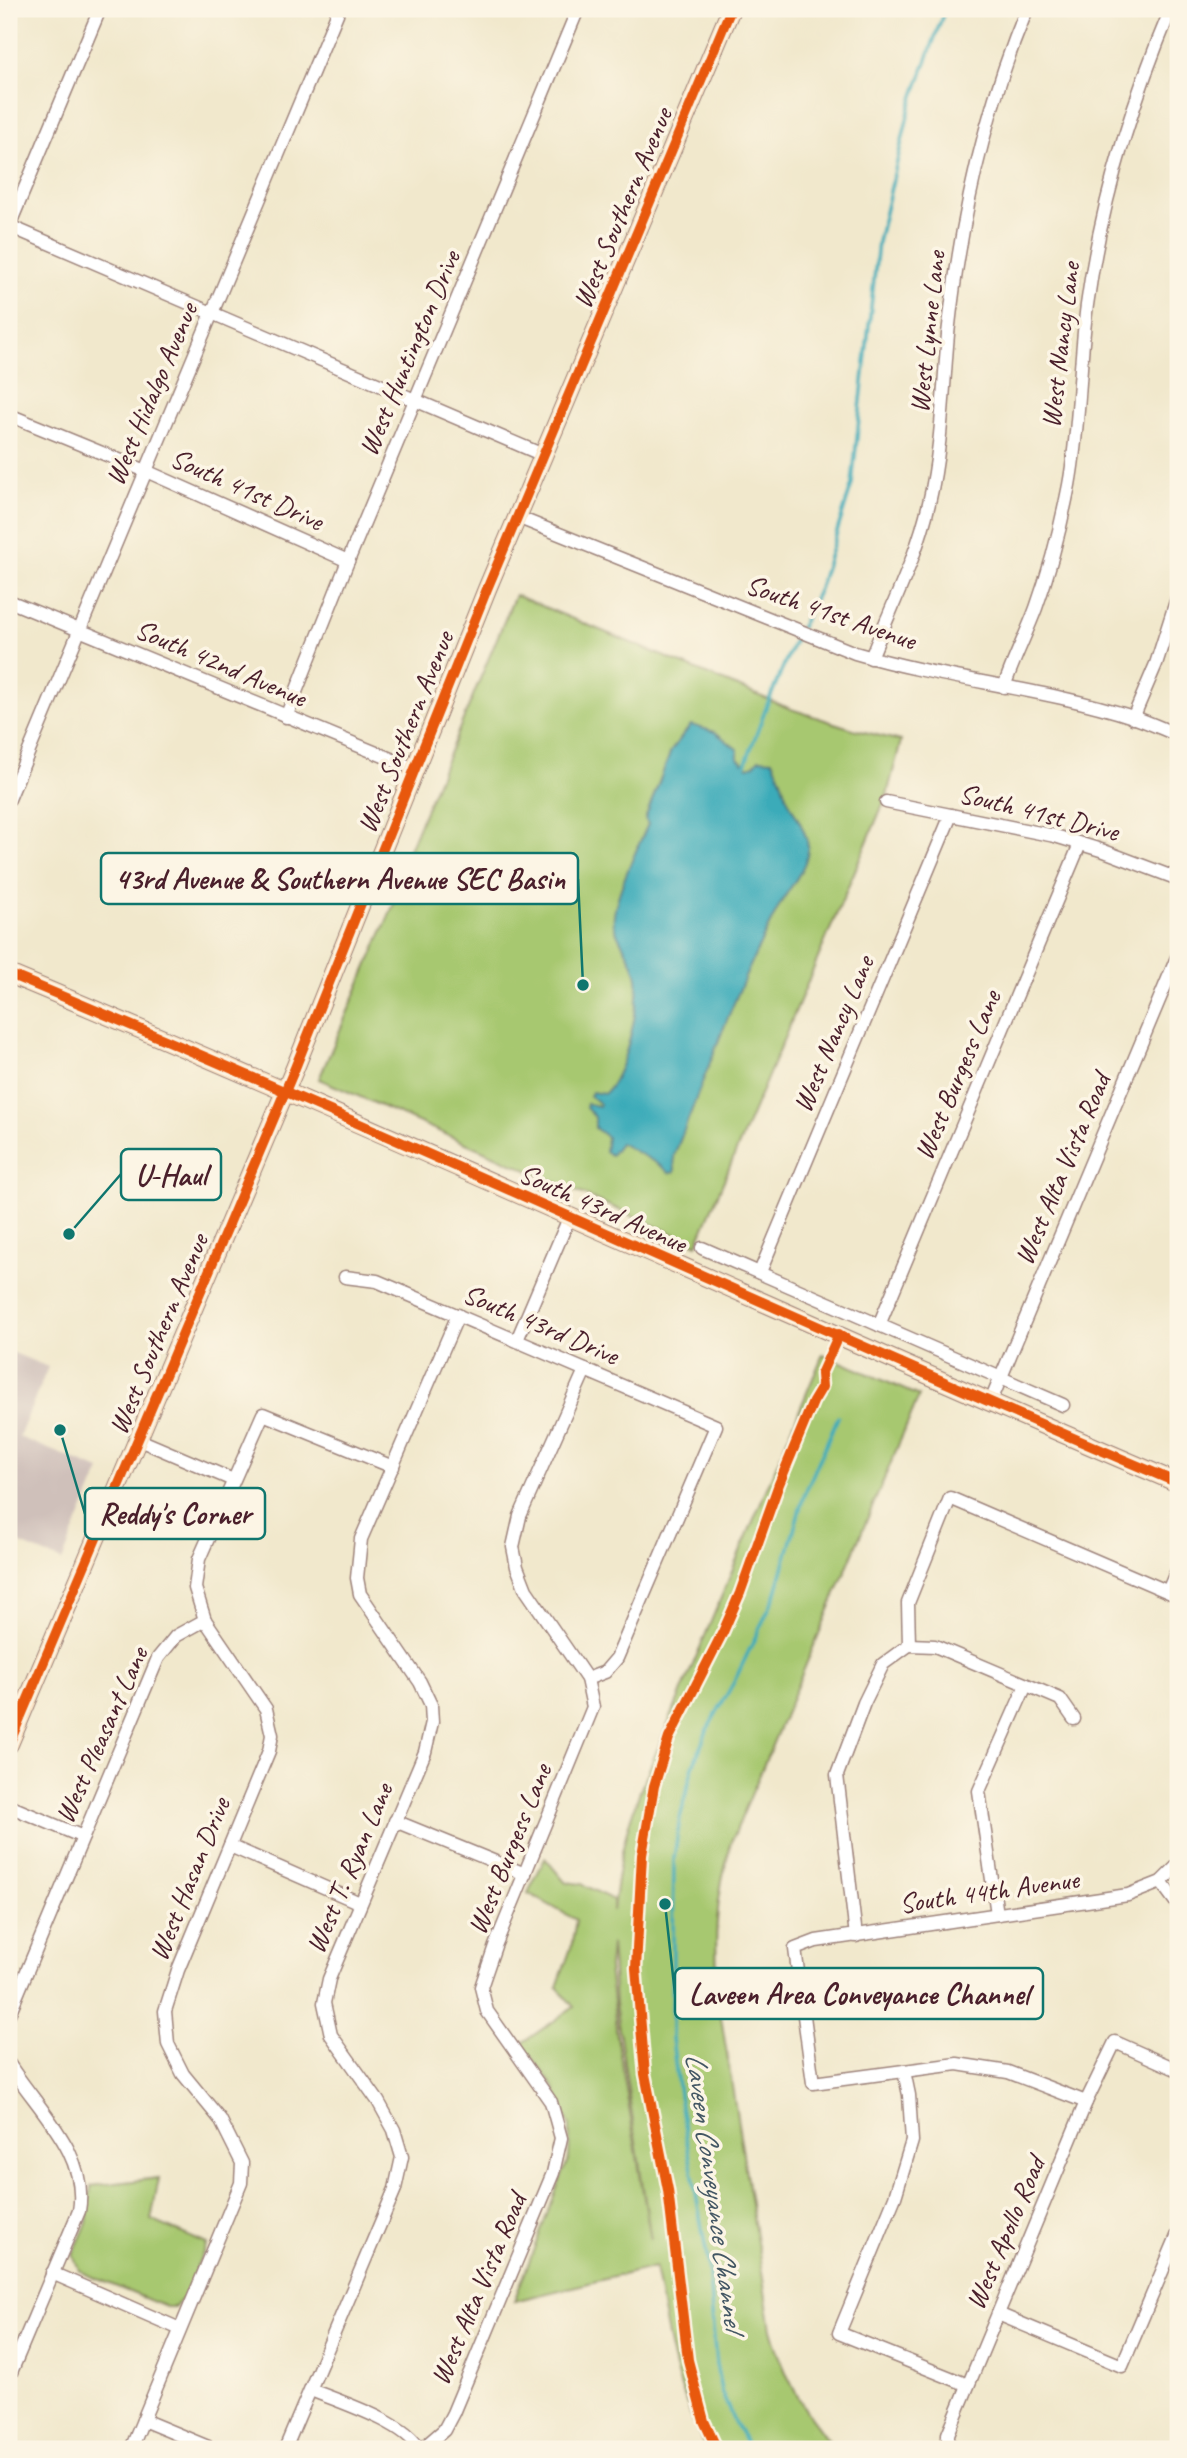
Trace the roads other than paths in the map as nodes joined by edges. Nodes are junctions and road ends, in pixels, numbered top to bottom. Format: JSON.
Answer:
{"nodes":[{"id":1,"x":100,"y":9,"type":"edge"},
{"id":2,"x":339,"y":9,"type":"edge"},
{"id":3,"x":578,"y":9,"type":"edge"},
{"id":4,"x":731,"y":9,"type":"edge"},
{"id":5,"x":1027,"y":9,"type":"edge"},
{"id":6,"x":1171,"y":9,"type":"edge"},
{"id":7,"x":9,"y":226,"type":"edge"},
{"id":8,"x":211,"y":313,"type":"junction"},
{"id":9,"x":416,"y":400,"type":"junction"},
{"id":10,"x":9,"y":415,"type":"edge"},
{"id":11,"x":542,"y":455,"type":"junction"},
{"id":12,"x":146,"y":471,"type":"junction"},
{"id":13,"x":517,"y":517,"type":"junction"},
{"id":14,"x":348,"y":561,"type":"junction"},
{"id":15,"x":1178,"y":595,"type":"edge"},
{"id":16,"x":9,"y":601,"type":"edge"},
{"id":17,"x":79,"y":630,"type":"junction"},
{"id":18,"x":871,"y":658,"type":"junction"},
{"id":19,"x":1004,"y":687,"type":"junction"},
{"id":20,"x":286,"y":717,"type":"junction"},
{"id":21,"x":1133,"y":718,"type":"junction"},
{"id":22,"x":1178,"y":735,"type":"edge"},
{"id":23,"x":415,"y":769,"type":"junction"},
{"id":24,"x":9,"y":799,"type":"edge"},
{"id":25,"x":886,"y":802,"type":"dead end"},
{"id":26,"x":951,"y":815,"type":"junction"},
{"id":27,"x":1080,"y":844,"type":"junction"},
{"id":28,"x":1178,"y":879,"type":"edge"},
{"id":29,"x":1178,"y":955,"type":"edge"},
{"id":30,"x":9,"y":974,"type":"edge"},
{"id":31,"x":285,"y":1092,"type":"junction"},
{"id":32,"x":569,"y":1218,"type":"junction"},
{"id":33,"x":702,"y":1248,"type":"dead end"},
{"id":34,"x":760,"y":1272,"type":"junction"},
{"id":35,"x":345,"y":1277,"type":"dead end"},
{"id":36,"x":458,"y":1315,"type":"junction"},
{"id":37,"x":879,"y":1325,"type":"junction"},
{"id":38,"x":517,"y":1340,"type":"junction"},
{"id":39,"x":585,"y":1370,"type":"junction"},
{"id":40,"x":1001,"y":1377,"type":"junction"},
{"id":41,"x":991,"y":1401,"type":"junction"},
{"id":42,"x":1063,"y":1405,"type":"dead end"},
{"id":43,"x":137,"y":1439,"type":"junction"},
{"id":44,"x":393,"y":1467,"type":"junction"},
{"id":45,"x":233,"y":1480,"type":"junction"},
{"id":46,"x":1178,"y":1482,"type":"edge"},
{"id":47,"x":1178,"y":1568,"type":"edge"},
{"id":48,"x":1173,"y":1594,"type":"edge"},
{"id":49,"x":205,"y":1620,"type":"junction"},
{"id":50,"x":909,"y":1645,"type":"junction"},
{"id":51,"x":587,"y":1679,"type":"junction"},
{"id":52,"x":1026,"y":1685,"type":"junction"},
{"id":53,"x":1074,"y":1720,"type":"dead end"},
{"id":54,"x":9,"y":1744,"type":"edge"},
{"id":55,"x":9,"y":1806,"type":"edge"},
{"id":56,"x":395,"y":1821,"type":"junction"},
{"id":57,"x":83,"y":1837,"type":"junction"},
{"id":58,"x":230,"y":1846,"type":"junction"},
{"id":59,"x":1178,"y":1865,"type":"edge"},
{"id":60,"x":525,"y":1874,"type":"junction"},
{"id":61,"x":1161,"y":1882,"type":"junction"},
{"id":62,"x":360,"y":1903,"type":"junction"},
{"id":63,"x":1178,"y":1905,"type":"edge"},
{"id":64,"x":996,"y":1914,"type":"junction"},
{"id":65,"x":856,"y":1936,"type":"junction"},
{"id":66,"x":9,"y":2014,"type":"edge"},
{"id":67,"x":9,"y":2064,"type":"edge"},
{"id":68,"x":1178,"y":2070,"type":"edge"},
{"id":69,"x":904,"y":2071,"type":"junction"},
{"id":70,"x":1086,"y":2102,"type":"junction"},
{"id":71,"x":561,"y":2138,"type":"joint"},
{"id":72,"x":1178,"y":2234,"type":"edge"},
{"id":73,"x":52,"y":2273,"type":"junction"},
{"id":74,"x":998,"y":2314,"type":"junction"},
{"id":75,"x":180,"y":2329,"type":"junction"},
{"id":76,"x":12,"y":2361,"type":"edge"},
{"id":77,"x":9,"y":2377,"type":"edge"},
{"id":78,"x":968,"y":2385,"type":"junction"},
{"id":79,"x":311,"y":2390,"type":"junction"},
{"id":80,"x":143,"y":2420,"type":"junction"},
{"id":81,"x":953,"y":2447,"type":"edge"},
{"id":82,"x":131,"y":2449,"type":"edge"},
{"id":83,"x":213,"y":2449,"type":"edge"},
{"id":84,"x":285,"y":2449,"type":"edge"},
{"id":85,"x":420,"y":2449,"type":"edge"}],
"edges":[{"from":1,"to":7,"type":"street"},
{"from":2,"to":8,"type":"street","name":"West Hidalgo Avenue"},
{"from":3,"to":9,"type":"street","name":"West Huntington Drive"},
{"from":4,"to":11,"type":"main road","name":"West Southern Avenue"},
{"from":5,"to":18,"type":"street","name":"West Lynne Lane"},
{"from":6,"to":19,"type":"street","name":"West Nancy Lane"},
{"from":7,"to":8,"type":"street"},
{"from":8,"to":9,"type":"street"},
{"from":8,"to":12,"type":"street","name":"West Hidalgo Avenue"},
{"from":9,"to":11,"type":"street"},
{"from":9,"to":14,"type":"street","name":"West Huntington Drive"},
{"from":10,"to":12,"type":"street","name":"South 41st Drive"},
{"from":11,"to":13,"type":"main road","name":"West Southern Avenue"},
{"from":12,"to":14,"type":"street","name":"South 41st Drive"},
{"from":12,"to":17,"type":"street","name":"West Hidalgo Avenue"},
{"from":13,"to":18,"type":"street","name":"South 41st Avenue"},
{"from":13,"to":23,"type":"main road","name":"West Southern Avenue"},
{"from":14,"to":20,"type":"street","name":"West Huntington Drive"},
{"from":15,"to":21,"type":"street"},
{"from":16,"to":17,"type":"street","name":"South 42nd Avenue"},
{"from":17,"to":20,"type":"street","name":"South 42nd Avenue"},
{"from":17,"to":24,"type":"street","name":"West Hidalgo Avenue"},
{"from":18,"to":19,"type":"street","name":"South 41st Avenue"},
{"from":19,"to":21,"type":"street","name":"South 41st Avenue"},
{"from":20,"to":23,"type":"street","name":"South 42nd Avenue"},
{"from":21,"to":22,"type":"street","name":"South 41st Avenue"},
{"from":23,"to":31,"type":"main road","name":"West Southern Avenue"},
{"from":25,"to":26,"type":"street","name":"South 41st Drive"},
{"from":26,"to":27,"type":"street","name":"South 41st Drive"},
{"from":26,"to":34,"type":"street","name":"West Nancy Lane"},
{"from":27,"to":28,"type":"street","name":"South 41st Drive"},
{"from":27,"to":37,"type":"street","name":"West Burgess Lane"},
{"from":29,"to":40,"type":"street","name":"West Alta Vista Road"},
{"from":30,"to":31,"type":"main road","name":"South 43rd Avenue"},
{"from":31,"to":32,"type":"main road","name":"South 43rd Avenue"},
{"from":31,"to":43,"type":"main road","name":"West Southern Avenue"},
{"from":32,"to":38,"type":"street"},
{"from":32,"to":41,"type":"main road","name":"South 43rd Avenue"},
{"from":33,"to":34,"type":"street","name":"South 43rd Avenue"},
{"from":34,"to":37,"type":"street","name":"South 43rd Avenue"},
{"from":35,"to":36,"type":"street","name":"South 43rd Drive"},
{"from":36,"to":38,"type":"street","name":"South 43rd Drive"},
{"from":36,"to":44,"type":"street"},
{"from":37,"to":40,"type":"street","name":"South 43rd Avenue"},
{"from":38,"to":39,"type":"street","name":"South 43rd Drive"},
{"from":39,"to":51,"type":"street"},
{"from":39,"to":51,"type":"street","name":"South 43rd Drive"},
{"from":40,"to":41,"type":"street","name":"West Alta Vista Road"},
{"from":40,"to":42,"type":"street","name":"South 43rd Avenue"},
{"from":41,"to":46,"type":"main road","name":"South 43rd Avenue"},
{"from":43,"to":45,"type":"street"},
{"from":43,"to":54,"type":"main road","name":"West Southern Avenue"},
{"from":44,"to":45,"type":"street"},
{"from":44,"to":56,"type":"street","name":"West T. Ryan Lane"},
{"from":45,"to":49,"type":"street"},
{"from":47,"to":48,"type":"street"},
{"from":48,"to":50,"type":"street"},
{"from":49,"to":57,"type":"street","name":"West Pleasant Lane"},
{"from":49,"to":58,"type":"street","name":"West Hasan Drive"},
{"from":50,"to":52,"type":"street"},
{"from":50,"to":65,"type":"street"},
{"from":51,"to":60,"type":"street","name":"West Burgess Lane"},
{"from":52,"to":53,"type":"street"},
{"from":52,"to":64,"type":"street"},
{"from":55,"to":57,"type":"street"},
{"from":56,"to":60,"type":"street"},
{"from":56,"to":62,"type":"street","name":"West T. Ryan Lane"},
{"from":57,"to":66,"type":"street","name":"West Pleasant Lane"},
{"from":58,"to":62,"type":"street"},
{"from":58,"to":75,"type":"street","name":"West Hasan Drive"},
{"from":59,"to":61,"type":"street"},
{"from":60,"to":71,"type":"street","name":"West Burgess Lane"},
{"from":61,"to":63,"type":"street"},
{"from":61,"to":64,"type":"street","name":"South 44th Avenue"},
{"from":62,"to":79,"type":"street","name":"West T. Ryan Lane"},
{"from":64,"to":65,"type":"street","name":"South 44th Avenue"},
{"from":65,"to":69,"type":"street","name":"South 44th Avenue"},
{"from":67,"to":73,"type":"street"},
{"from":68,"to":70,"type":"street","name":"West Apollo Road"},
{"from":69,"to":70,"type":"street"},
{"from":69,"to":78,"type":"street"},
{"from":70,"to":74,"type":"street","name":"West Apollo Road"},
{"from":71,"to":85,"type":"street","name":"West Alta Vista Road"},
{"from":72,"to":74,"type":"street"},
{"from":73,"to":75,"type":"street"},
{"from":73,"to":76,"type":"street"},
{"from":74,"to":78,"type":"street","name":"West Apollo Road"},
{"from":75,"to":80,"type":"street"},
{"from":76,"to":77,"type":"street"},
{"from":78,"to":81,"type":"street","name":"West Apollo Road"},
{"from":79,"to":84,"type":"street"},
{"from":79,"to":85,"type":"street"},
{"from":80,"to":82,"type":"street"},
{"from":80,"to":83,"type":"street"}]}
